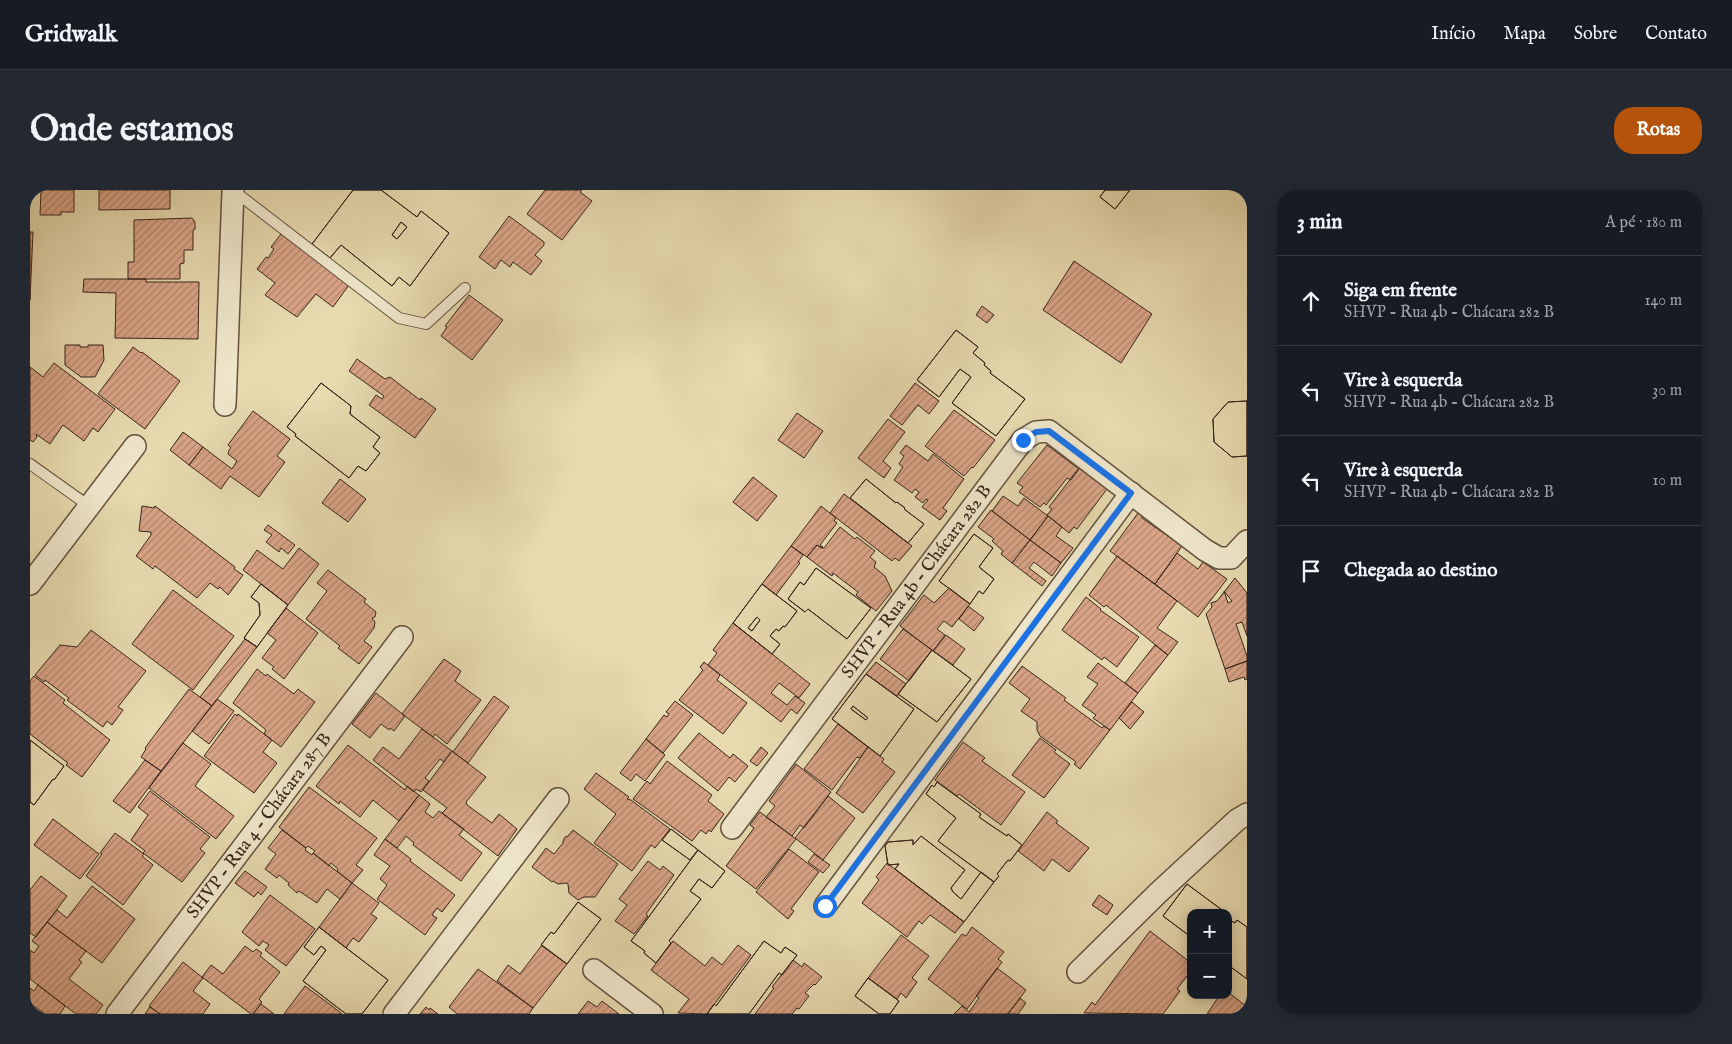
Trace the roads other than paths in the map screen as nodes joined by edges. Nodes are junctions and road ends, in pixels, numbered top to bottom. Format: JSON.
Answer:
{"nodes":[{"id":1,"x":233,"y":190,"type":"edge"},
{"id":2,"x":465,"y":288,"type":"dead end"},
{"id":3,"x":225,"y":405,"type":"dead end"},
{"id":4,"x":135,"y":446,"type":"dead end"},
{"id":5,"x":30,"y":464,"type":"edge"},
{"id":6,"x":1131,"y":493,"type":"junction"},
{"id":7,"x":89,"y":506,"type":"junction"},
{"id":8,"x":1247,"y":541,"type":"edge"},
{"id":9,"x":30,"y":584,"type":"edge"},
{"id":10,"x":402,"y":637,"type":"dead end"},
{"id":11,"x":558,"y":799,"type":"dead end"},
{"id":12,"x":1247,"y":814,"type":"edge"},
{"id":13,"x":732,"y":828,"type":"dead end"},
{"id":14,"x":825,"y":906,"type":"dead end"},
{"id":15,"x":594,"y":970,"type":"dead end"},
{"id":16,"x":1078,"y":972,"type":"dead end"},
{"id":17,"x":118,"y":1014,"type":"edge"},
{"id":18,"x":394,"y":1014,"type":"edge"},
{"id":19,"x":652,"y":1014,"type":"edge"}],
"edges":[{"from":1,"to":2,"type":"lane"},
{"from":1,"to":3,"type":"street"},
{"from":4,"to":7,"type":"street"},
{"from":5,"to":7,"type":"lane"},
{"from":6,"to":8,"type":"street","name":"SHVP - Rua 4b - Chácara 282 B"},
{"from":6,"to":13,"type":"street","name":"SHVP - Rua 4b - Chácara 282 B"},
{"from":6,"to":14,"type":"street"},
{"from":7,"to":9,"type":"street"},
{"from":10,"to":17,"type":"street","name":"SHVP - Rua 4 - Chácara 287 B"},
{"from":11,"to":18,"type":"street"},
{"from":12,"to":16,"type":"street"},
{"from":15,"to":19,"type":"street"}]}
